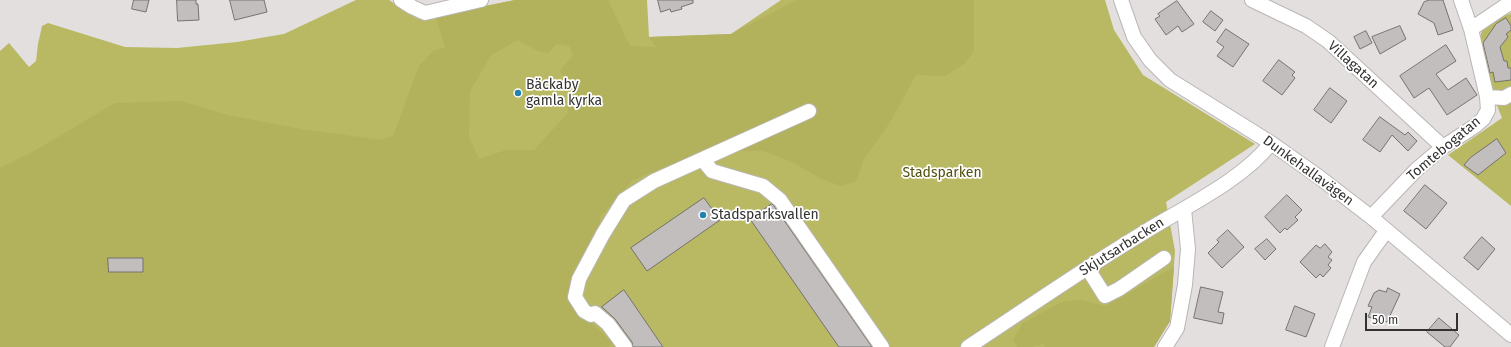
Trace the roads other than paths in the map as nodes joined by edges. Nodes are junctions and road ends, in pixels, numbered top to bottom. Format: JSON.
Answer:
{"nodes":[{"id":1,"x":401,"y":0,"type":"edge"},
{"id":2,"x":481,"y":0,"type":"edge"},
{"id":3,"x":1121,"y":0,"type":"edge"},
{"id":4,"x":1252,"y":0,"type":"edge"},
{"id":5,"x":1461,"y":0,"type":"edge"},
{"id":6,"x":1511,"y":2,"type":"edge"},
{"id":7,"x":1471,"y":29,"type":"junction"},
{"id":8,"x":1511,"y":94,"type":"edge"},
{"id":9,"x":1486,"y":97,"type":"junction"},
{"id":10,"x":809,"y":111,"type":"dead end"},
{"id":11,"x":1271,"y":143,"type":"junction"},
{"id":12,"x":1443,"y":147,"type":"junction"},
{"id":13,"x":703,"y":160,"type":"junction"},
{"id":14,"x":1184,"y":209,"type":"junction"},
{"id":15,"x":1371,"y":217,"type":"junction"},
{"id":16,"x":1386,"y":231,"type":"junction"},
{"id":17,"x":1164,"y":258,"type":"dead end"},
{"id":18,"x":1088,"y":269,"type":"junction"},
{"id":19,"x":1511,"y":335,"type":"edge"},
{"id":20,"x":625,"y":347,"type":"edge"},
{"id":21,"x":882,"y":347,"type":"edge"},
{"id":22,"x":968,"y":347,"type":"edge"},
{"id":23,"x":1165,"y":347,"type":"edge"},
{"id":24,"x":1332,"y":347,"type":"edge"}],
"edges":[{"from":1,"to":2,"type":"street"},
{"from":3,"to":11,"type":"street","name":"Dunkehallavägen"},
{"from":4,"to":12,"type":"street","name":"Villagatan"},
{"from":5,"to":7,"type":"street","name":"Tomtebogatan"},
{"from":6,"to":7,"type":"street"},
{"from":7,"to":9,"type":"street","name":"Tomtebogatan"},
{"from":8,"to":9,"type":"street"},
{"from":9,"to":12,"type":"street","name":"Tomtebogatan"},
{"from":10,"to":13,"type":"street"},
{"from":11,"to":14,"type":"street","name":"Skjutsarbacken"},
{"from":11,"to":15,"type":"street","name":"Dunkehallavägen"},
{"from":12,"to":15,"type":"street","name":"Tomtebogatan"},
{"from":13,"to":20,"type":"street"},
{"from":13,"to":21,"type":"street"},
{"from":14,"to":18,"type":"street","name":"Skjutsarbacken"},
{"from":14,"to":23,"type":"street"},
{"from":15,"to":16,"type":"street","name":"Dunkehallavägen"},
{"from":16,"to":19,"type":"street","name":"Dunkehallavägen"},
{"from":16,"to":24,"type":"street"},
{"from":17,"to":18,"type":"street"},
{"from":18,"to":22,"type":"street","name":"Skjutsarbacken"}]}
